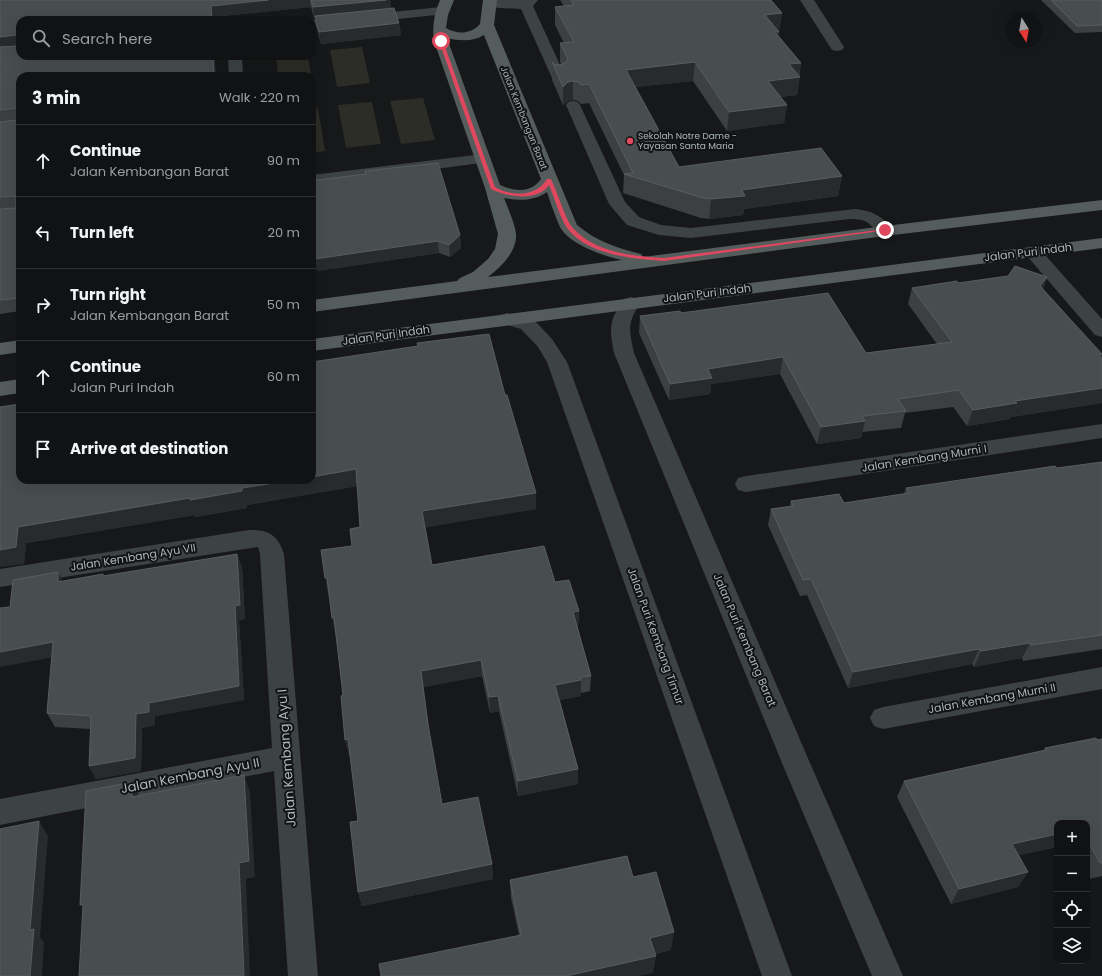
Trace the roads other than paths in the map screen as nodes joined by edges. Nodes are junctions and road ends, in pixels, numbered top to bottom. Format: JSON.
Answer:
{"nodes":[{"id":1,"x":807,"y":0,"type":"edge"},
{"id":2,"x":489,"y":2,"type":"edge"},
{"id":3,"x":528,"y":3,"type":"edge"},
{"id":4,"x":444,"y":6,"type":"edge"},
{"id":5,"x":316,"y":24,"type":"edge"},
{"id":6,"x":487,"y":25,"type":"junction"},
{"id":7,"x":439,"y":29,"type":"junction"},
{"id":8,"x":837,"y":47,"type":"dead end"},
{"id":9,"x":235,"y":60,"type":"edge"},
{"id":10,"x":236,"y":72,"type":"edge"},
{"id":11,"x":559,"y":78,"type":"edge"},
{"id":12,"x":573,"y":104,"type":"dead end"},
{"id":13,"x":483,"y":159,"type":"junction"},
{"id":14,"x":316,"y":180,"type":"edge"},
{"id":15,"x":549,"y":180,"type":"junction"},
{"id":16,"x":493,"y":188,"type":"junction"},
{"id":17,"x":1102,"y":205,"type":"edge"},
{"id":18,"x":885,"y":230,"type":"junction"},
{"id":19,"x":1102,"y":243,"type":"edge"},
{"id":20,"x":1033,"y":252,"type":"junction"},
{"id":21,"x":664,"y":259,"type":"junction"},
{"id":22,"x":457,"y":286,"type":"junction"},
{"id":23,"x":631,"y":303,"type":"junction"},
{"id":24,"x":316,"y":305,"type":"edge"},
{"id":25,"x":507,"y":319,"type":"junction"},
{"id":26,"x":1102,"y":331,"type":"edge"},
{"id":27,"x":316,"y":344,"type":"edge"},
{"id":28,"x":16,"y":347,"type":"edge"},
{"id":29,"x":0,"y":349,"type":"edge"},
{"id":30,"x":16,"y":387,"type":"edge"},
{"id":31,"x":0,"y":389,"type":"edge"},
{"id":32,"x":1102,"y":431,"type":"edge"},
{"id":33,"x":746,"y":484,"type":"dead end"},
{"id":34,"x":266,"y":541,"type":"joint"},
{"id":35,"x":0,"y":578,"type":"edge"},
{"id":36,"x":1102,"y":678,"type":"edge"},
{"id":37,"x":883,"y":718,"type":"dead end"},
{"id":38,"x":286,"y":757,"type":"junction"},
{"id":39,"x":0,"y":812,"type":"edge"},
{"id":40,"x":303,"y":976,"type":"edge"},
{"id":41,"x":777,"y":976,"type":"edge"},
{"id":42,"x":888,"y":976,"type":"edge"}],
"edges":[{"from":1,"to":8,"type":"street"},
{"from":2,"to":3,"type":"street"},
{"from":2,"to":6,"type":"main road","name":"Jalan Kembangan Barat"},
{"from":3,"to":11,"type":"street"},
{"from":4,"to":5,"type":"street"},
{"from":4,"to":7,"type":"main road"},
{"from":6,"to":7,"type":"main road"},
{"from":6,"to":15,"type":"main road","name":"Jalan Kembangan Barat"},
{"from":7,"to":13,"type":"main road"},
{"from":9,"to":10,"type":"street"},
{"from":12,"to":18,"type":"street"},
{"from":13,"to":14,"type":"street"},
{"from":13,"to":16,"type":"main road"},
{"from":15,"to":16,"type":"main road"},
{"from":15,"to":21,"type":"main road","name":"Jalan Kembangan Barat"},
{"from":16,"to":22,"type":"main road"},
{"from":17,"to":18,"type":"main road"},
{"from":18,"to":21,"type":"main road"},
{"from":19,"to":20,"type":"main road","name":"Jalan Puri Indah"},
{"from":20,"to":23,"type":"main road","name":"Jalan Puri Indah"},
{"from":20,"to":26,"type":"street"},
{"from":21,"to":22,"type":"main road"},
{"from":22,"to":24,"type":"main road"},
{"from":23,"to":25,"type":"main road","name":"Jalan Puri Indah"},
{"from":23,"to":42,"type":"street","name":"Jalan Puri Kembang Barat"},
{"from":25,"to":27,"type":"main road","name":"Jalan Puri Indah"},
{"from":25,"to":41,"type":"street","name":"Jalan Puri Kembang Timur"},
{"from":28,"to":29,"type":"main road"},
{"from":30,"to":31,"type":"main road"},
{"from":32,"to":33,"type":"street","name":"Jalan Kembang Murni I"},
{"from":34,"to":35,"type":"street","name":"Jalan Kembang Ayu VII"},
{"from":34,"to":38,"type":"street","name":"Jalan Kembang Ayu I"},
{"from":36,"to":37,"type":"street","name":"Jalan Kembang Murni II"},
{"from":38,"to":39,"type":"street","name":"Jalan Kembang Ayu II"},
{"from":38,"to":40,"type":"street","name":"Jalan Kembang Ayu I"}]}
